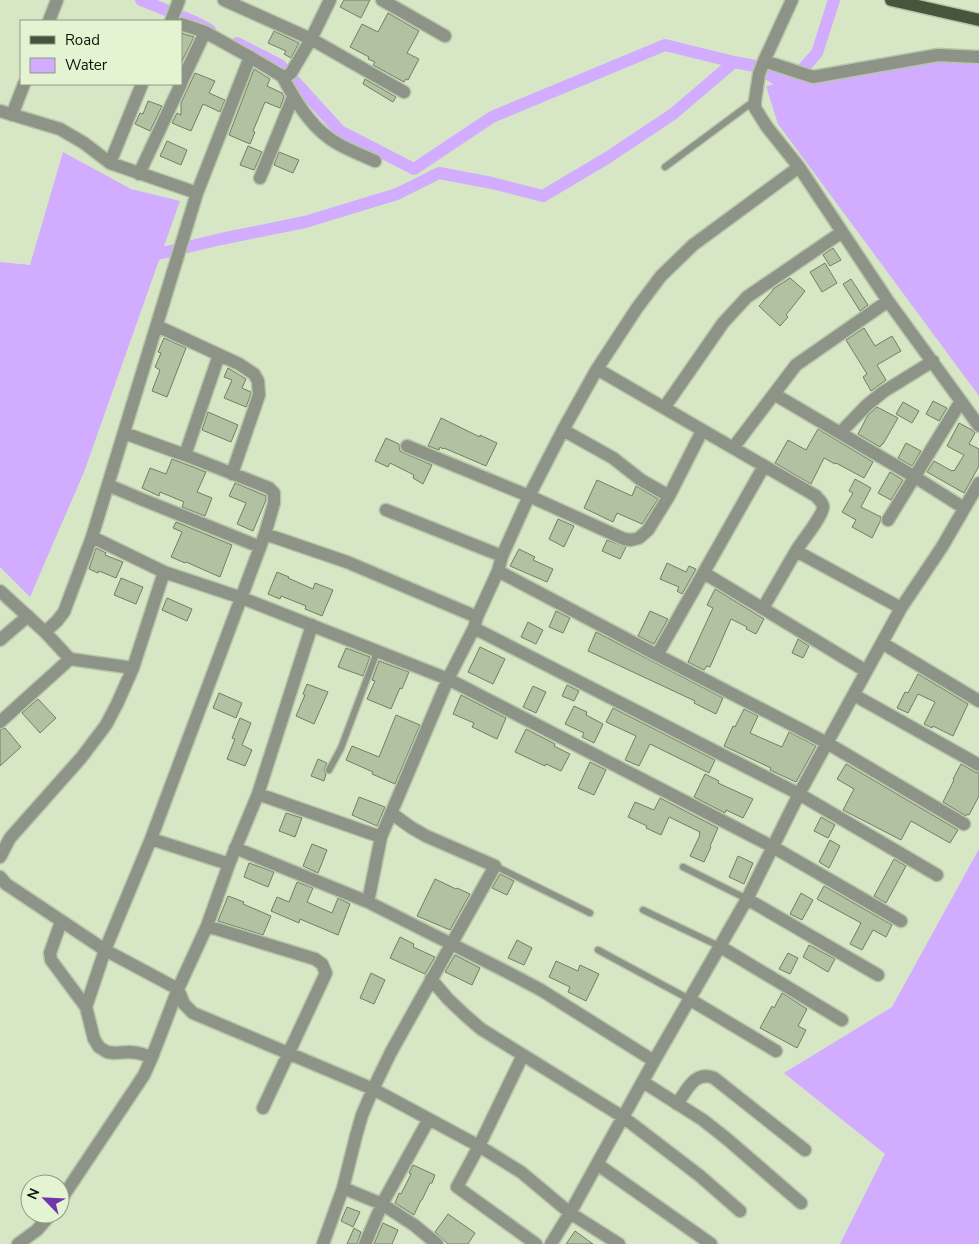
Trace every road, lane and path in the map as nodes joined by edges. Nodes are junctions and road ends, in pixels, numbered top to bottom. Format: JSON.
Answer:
{"nodes":[{"id":1,"x":57,"y":0,"type":"edge"},
{"id":2,"x":179,"y":0,"type":"edge"},
{"id":3,"x":224,"y":0,"type":"edge"},
{"id":4,"x":330,"y":0,"type":"edge"},
{"id":5,"x":382,"y":0,"type":"edge"},
{"id":6,"x":792,"y":0,"type":"edge"},
{"id":7,"x":891,"y":0,"type":"edge"},
{"id":8,"x":49,"y":20,"type":"edge"},
{"id":9,"x":170,"y":20,"type":"edge"},
{"id":10,"x":979,"y":20,"type":"edge"},
{"id":11,"x":182,"y":24,"type":"edge"},
{"id":12,"x":205,"y":32,"type":"junction"},
{"id":13,"x":445,"y":36,"type":"dead end"},
{"id":14,"x":311,"y":39,"type":"junction"},
{"id":15,"x":979,"y":57,"type":"edge"},
{"id":16,"x":250,"y":58,"type":"junction"},
{"id":17,"x":764,"y":61,"type":"junction"},
{"id":18,"x":287,"y":75,"type":"junction"},
{"id":19,"x":182,"y":81,"type":"edge"},
{"id":20,"x":23,"y":85,"type":"edge"},
{"id":21,"x":142,"y":85,"type":"edge"},
{"id":22,"x":180,"y":85,"type":"edge"},
{"id":23,"x":404,"y":92,"type":"dead end"},
{"id":24,"x":294,"y":97,"type":"junction"},
{"id":25,"x":755,"y":100,"type":"junction"},
{"id":26,"x":6,"y":113,"type":"edge"},
{"id":27,"x":375,"y":161,"type":"dead end"},
{"id":28,"x":110,"y":163,"type":"junction"},
{"id":29,"x":665,"y":167,"type":"dead end"},
{"id":30,"x":799,"y":167,"type":"junction"},
{"id":31,"x":139,"y":174,"type":"junction"},
{"id":32,"x":260,"y":178,"type":"dead end"},
{"id":33,"x":197,"y":193,"type":"junction"},
{"id":34,"x":842,"y":232,"type":"junction"},
{"id":35,"x":888,"y":301,"type":"junction"},
{"id":36,"x":157,"y":326,"type":"junction"},
{"id":37,"x":219,"y":355,"type":"junction"},
{"id":38,"x":933,"y":362,"type":"junction"},
{"id":39,"x":597,"y":369,"type":"junction"},
{"id":40,"x":774,"y":394,"type":"junction"},
{"id":41,"x":961,"y":401,"type":"junction"},
{"id":42,"x":664,"y":408,"type":"junction"},
{"id":43,"x":979,"y":426,"type":"edge"},
{"id":44,"x":563,"y":430,"type":"junction"},
{"id":45,"x":702,"y":431,"type":"junction"},
{"id":46,"x":124,"y":433,"type":"junction"},
{"id":47,"x":840,"y":433,"type":"junction"},
{"id":48,"x":407,"y":446,"type":"dead end"},
{"id":49,"x":733,"y":448,"type":"junction"},
{"id":50,"x":186,"y":455,"type":"junction"},
{"id":51,"x":764,"y":466,"type":"junction"},
{"id":52,"x":232,"y":474,"type":"junction"},
{"id":53,"x":915,"y":477,"type":"junction"},
{"id":54,"x":979,"y":483,"type":"edge"},
{"id":55,"x":108,"y":485,"type":"junction"},
{"id":56,"x":529,"y":496,"type":"junction"},
{"id":57,"x":669,"y":496,"type":"junction"},
{"id":58,"x":964,"y":508,"type":"junction"},
{"id":59,"x":386,"y":510,"type":"dead end"},
{"id":60,"x":888,"y":520,"type":"dead end"},
{"id":61,"x":265,"y":534,"type":"junction"},
{"id":62,"x":92,"y":537,"type":"junction"},
{"id":63,"x":260,"y":547,"type":"junction"},
{"id":64,"x":796,"y":551,"type":"junction"},
{"id":65,"x":502,"y":556,"type":"junction"},
{"id":66,"x":498,"y":571,"type":"junction"},
{"id":67,"x":164,"y":572,"type":"junction"},
{"id":68,"x":704,"y":573,"type":"junction"},
{"id":69,"x":0,"y":590,"type":"edge"},
{"id":70,"x":242,"y":598,"type":"junction"},
{"id":71,"x":763,"y":608,"type":"junction"},
{"id":72,"x":901,"y":608,"type":"junction"},
{"id":73,"x":28,"y":616,"type":"junction"},
{"id":74,"x":475,"y":622,"type":"junction"},
{"id":75,"x":312,"y":625,"type":"junction"},
{"id":76,"x":45,"y":632,"type":"junction"},
{"id":77,"x":0,"y":640,"type":"edge"},
{"id":78,"x":882,"y":643,"type":"junction"},
{"id":79,"x":377,"y":652,"type":"junction"},
{"id":80,"x":657,"y":655,"type":"junction"},
{"id":81,"x":70,"y":659,"type":"junction"},
{"id":82,"x":133,"y":668,"type":"junction"},
{"id":83,"x":866,"y":671,"type":"junction"},
{"id":84,"x":448,"y":679,"type":"junction"},
{"id":85,"x":854,"y":695,"type":"junction"},
{"id":86,"x":979,"y":701,"type":"edge"},
{"id":87,"x":0,"y":722,"type":"edge"},
{"id":88,"x":827,"y":743,"type":"junction"},
{"id":89,"x":979,"y":765,"type":"edge"},
{"id":90,"x":329,"y":770,"type":"dead end"},
{"id":91,"x":258,"y":794,"type":"junction"},
{"id":92,"x":799,"y":794,"type":"junction"},
{"id":93,"x":391,"y":813,"type":"junction"},
{"id":94,"x":964,"y":824,"type":"dead end"},
{"id":95,"x":381,"y":837,"type":"junction"},
{"id":96,"x":151,"y":839,"type":"junction"},
{"id":97,"x":773,"y":847,"type":"junction"},
{"id":98,"x":235,"y":848,"type":"junction"},
{"id":99,"x":0,"y":857,"type":"edge"},
{"id":100,"x":229,"y":864,"type":"junction"},
{"id":101,"x":495,"y":866,"type":"junction"},
{"id":102,"x":683,"y":867,"type":"dead end"},
{"id":103,"x":937,"y":874,"type":"dead end"},
{"id":104,"x":0,"y":877,"type":"edge"},
{"id":105,"x":747,"y":899,"type":"junction"},
{"id":106,"x":368,"y":902,"type":"junction"},
{"id":107,"x":643,"y":910,"type":"dead end"},
{"id":108,"x":590,"y":913,"type":"dead end"},
{"id":109,"x":902,"y":921,"type":"dead end"},
{"id":110,"x":61,"y":922,"type":"junction"},
{"id":111,"x":207,"y":926,"type":"junction"},
{"id":112,"x":451,"y":944,"type":"junction"},
{"id":113,"x":719,"y":946,"type":"junction"},
{"id":114,"x":105,"y":950,"type":"junction"},
{"id":115,"x":598,"y":950,"type":"dead end"},
{"id":116,"x":878,"y":975,"type":"dead end"},
{"id":117,"x":431,"y":979,"type":"junction"},
{"id":118,"x":178,"y":989,"type":"junction"},
{"id":119,"x":689,"y":999,"type":"junction"},
{"id":120,"x":86,"y":1007,"type":"junction"},
{"id":121,"x":842,"y":1020,"type":"dead end"},
{"id":122,"x":776,"y":1052,"type":"dead end"},
{"id":123,"x":290,"y":1053,"type":"junction"},
{"id":124,"x":523,"y":1056,"type":"junction"},
{"id":125,"x":152,"y":1057,"type":"junction"},
{"id":126,"x":654,"y":1061,"type":"junction"},
{"id":127,"x":643,"y":1082,"type":"junction"},
{"id":128,"x":373,"y":1089,"type":"junction"},
{"id":129,"x":677,"y":1104,"type":"junction"},
{"id":130,"x":263,"y":1108,"type":"dead end"},
{"id":131,"x":623,"y":1117,"type":"junction"},
{"id":132,"x":429,"y":1119,"type":"junction"},
{"id":133,"x":479,"y":1146,"type":"junction"},
{"id":134,"x":805,"y":1150,"type":"dead end"},
{"id":135,"x":597,"y":1164,"type":"junction"},
{"id":136,"x":70,"y":1187,"type":"edge"},
{"id":137,"x":343,"y":1188,"type":"junction"},
{"id":138,"x":801,"y":1203,"type":"dead end"},
{"id":139,"x":382,"y":1204,"type":"junction"},
{"id":140,"x":740,"y":1211,"type":"dead end"},
{"id":141,"x":570,"y":1212,"type":"junction"},
{"id":142,"x":42,"y":1224,"type":"edge"},
{"id":143,"x":18,"y":1244,"type":"edge"},
{"id":144,"x":324,"y":1244,"type":"edge"},
{"id":145,"x":365,"y":1244,"type":"edge"},
{"id":146,"x":437,"y":1244,"type":"edge"},
{"id":147,"x":536,"y":1244,"type":"edge"},
{"id":148,"x":551,"y":1244,"type":"edge"},
{"id":149,"x":619,"y":1244,"type":"edge"},
{"id":150,"x":711,"y":1244,"type":"edge"}],
"edges":[{"from":1,"to":8,"type":"street"},
{"from":2,"to":9,"type":"street"},
{"from":3,"to":14,"type":"street"},
{"from":4,"to":14,"type":"street"},
{"from":5,"to":13,"type":"street"},
{"from":6,"to":17,"type":"street"},
{"from":7,"to":10,"type":"main road"},
{"from":11,"to":12,"type":"street"},
{"from":12,"to":16,"type":"street"},
{"from":12,"to":19,"type":"street"},
{"from":14,"to":18,"type":"street"},
{"from":14,"to":23,"type":"street"},
{"from":15,"to":17,"type":"street"},
{"from":16,"to":18,"type":"street"},
{"from":16,"to":33,"type":"street"},
{"from":17,"to":25,"type":"street"},
{"from":18,"to":24,"type":"street"},
{"from":20,"to":26,"type":"street"},
{"from":21,"to":28,"type":"street"},
{"from":22,"to":31,"type":"street"},
{"from":24,"to":27,"type":"street"},
{"from":24,"to":32,"type":"street"},
{"from":25,"to":29,"type":"lane"},
{"from":25,"to":30,"type":"street"},
{"from":26,"to":28,"type":"street"},
{"from":28,"to":31,"type":"street"},
{"from":30,"to":34,"type":"street"},
{"from":30,"to":39,"type":"street"},
{"from":31,"to":33,"type":"street"},
{"from":33,"to":36,"type":"street"},
{"from":34,"to":35,"type":"street"},
{"from":34,"to":42,"type":"street"},
{"from":35,"to":38,"type":"street"},
{"from":35,"to":40,"type":"street"},
{"from":36,"to":37,"type":"street"},
{"from":36,"to":46,"type":"street"},
{"from":37,"to":50,"type":"street"},
{"from":37,"to":52,"type":"street"},
{"from":38,"to":41,"type":"street"},
{"from":38,"to":47,"type":"street"},
{"from":39,"to":42,"type":"street"},
{"from":39,"to":44,"type":"street"},
{"from":40,"to":47,"type":"street"},
{"from":40,"to":49,"type":"street"},
{"from":41,"to":43,"type":"street"},
{"from":41,"to":53,"type":"street"},
{"from":42,"to":45,"type":"street"},
{"from":44,"to":56,"type":"street"},
{"from":44,"to":57,"type":"street"},
{"from":45,"to":49,"type":"street"},
{"from":45,"to":57,"type":"street"},
{"from":46,"to":50,"type":"street"},
{"from":46,"to":55,"type":"street"},
{"from":47,"to":53,"type":"street"},
{"from":48,"to":56,"type":"street"},
{"from":49,"to":51,"type":"street"},
{"from":50,"to":52,"type":"street"},
{"from":51,"to":64,"type":"street"},
{"from":51,"to":68,"type":"street"},
{"from":52,"to":61,"type":"street"},
{"from":53,"to":58,"type":"street"},
{"from":53,"to":60,"type":"street"},
{"from":54,"to":58,"type":"street"},
{"from":55,"to":62,"type":"street"},
{"from":55,"to":63,"type":"street"},
{"from":56,"to":57,"type":"street"},
{"from":56,"to":65,"type":"street"},
{"from":58,"to":72,"type":"street"},
{"from":59,"to":65,"type":"street"},
{"from":61,"to":63,"type":"street"},
{"from":61,"to":74,"type":"street"},
{"from":62,"to":67,"type":"street"},
{"from":62,"to":76,"type":"street"},
{"from":63,"to":70,"type":"street"},
{"from":64,"to":71,"type":"street"},
{"from":64,"to":72,"type":"street"},
{"from":65,"to":66,"type":"street"},
{"from":66,"to":74,"type":"street"},
{"from":66,"to":80,"type":"street"},
{"from":67,"to":70,"type":"street"},
{"from":67,"to":82,"type":"street"},
{"from":68,"to":71,"type":"street"},
{"from":68,"to":80,"type":"street"},
{"from":69,"to":73,"type":"street"},
{"from":70,"to":75,"type":"street"},
{"from":70,"to":96,"type":"street"},
{"from":71,"to":83,"type":"street"},
{"from":72,"to":78,"type":"street"},
{"from":73,"to":76,"type":"street"},
{"from":73,"to":77,"type":"street"},
{"from":74,"to":84,"type":"street"},
{"from":74,"to":92,"type":"street"},
{"from":75,"to":79,"type":"street"},
{"from":75,"to":91,"type":"street"},
{"from":76,"to":81,"type":"street"},
{"from":78,"to":83,"type":"street"},
{"from":78,"to":86,"type":"street"},
{"from":79,"to":84,"type":"street"},
{"from":79,"to":90,"type":"lane"},
{"from":80,"to":88,"type":"street"},
{"from":81,"to":82,"type":"street"},
{"from":81,"to":87,"type":"street"},
{"from":82,"to":99,"type":"street"},
{"from":83,"to":85,"type":"street"},
{"from":84,"to":93,"type":"street"},
{"from":84,"to":97,"type":"street"},
{"from":85,"to":88,"type":"street"},
{"from":85,"to":89,"type":"street"},
{"from":88,"to":92,"type":"street"},
{"from":88,"to":94,"type":"street"},
{"from":91,"to":95,"type":"street"},
{"from":91,"to":98,"type":"street"},
{"from":92,"to":97,"type":"street"},
{"from":92,"to":103,"type":"street"},
{"from":93,"to":95,"type":"street"},
{"from":93,"to":101,"type":"street"},
{"from":95,"to":106,"type":"street"},
{"from":96,"to":100,"type":"street"},
{"from":96,"to":114,"type":"street"},
{"from":97,"to":105,"type":"street"},
{"from":97,"to":109,"type":"street"},
{"from":98,"to":100,"type":"street"},
{"from":98,"to":106,"type":"street"},
{"from":100,"to":111,"type":"street"},
{"from":101,"to":108,"type":"lane"},
{"from":101,"to":112,"type":"street"},
{"from":102,"to":105,"type":"lane"},
{"from":104,"to":110,"type":"street"},
{"from":105,"to":113,"type":"street"},
{"from":105,"to":116,"type":"street"},
{"from":106,"to":112,"type":"street"},
{"from":107,"to":113,"type":"lane"},
{"from":110,"to":114,"type":"street"},
{"from":110,"to":120,"type":"street"},
{"from":111,"to":118,"type":"street"},
{"from":111,"to":123,"type":"street"},
{"from":112,"to":117,"type":"street"},
{"from":112,"to":126,"type":"street"},
{"from":113,"to":119,"type":"street"},
{"from":113,"to":121,"type":"street"},
{"from":114,"to":118,"type":"street"},
{"from":114,"to":120,"type":"street"},
{"from":115,"to":119,"type":"lane"},
{"from":117,"to":124,"type":"street"},
{"from":117,"to":128,"type":"street"},
{"from":118,"to":123,"type":"street"},
{"from":118,"to":125,"type":"street"},
{"from":119,"to":122,"type":"street"},
{"from":119,"to":126,"type":"street"},
{"from":120,"to":125,"type":"street"},
{"from":123,"to":128,"type":"street"},
{"from":123,"to":130,"type":"street"},
{"from":124,"to":131,"type":"street"},
{"from":124,"to":133,"type":"street"},
{"from":125,"to":136,"type":"street"},
{"from":126,"to":127,"type":"street"},
{"from":127,"to":129,"type":"street"},
{"from":127,"to":131,"type":"street"},
{"from":128,"to":132,"type":"street"},
{"from":128,"to":137,"type":"street"},
{"from":129,"to":134,"type":"street"},
{"from":129,"to":138,"type":"street"},
{"from":131,"to":135,"type":"street"},
{"from":131,"to":140,"type":"street"},
{"from":132,"to":133,"type":"street"},
{"from":132,"to":139,"type":"street"},
{"from":133,"to":141,"type":"street"},
{"from":133,"to":147,"type":"street"},
{"from":135,"to":141,"type":"street"},
{"from":135,"to":150,"type":"street"},
{"from":137,"to":139,"type":"street"},
{"from":137,"to":144,"type":"street"},
{"from":139,"to":145,"type":"street"},
{"from":139,"to":146,"type":"street"},
{"from":141,"to":148,"type":"street"},
{"from":141,"to":149,"type":"street"},
{"from":142,"to":143,"type":"street"}]}
